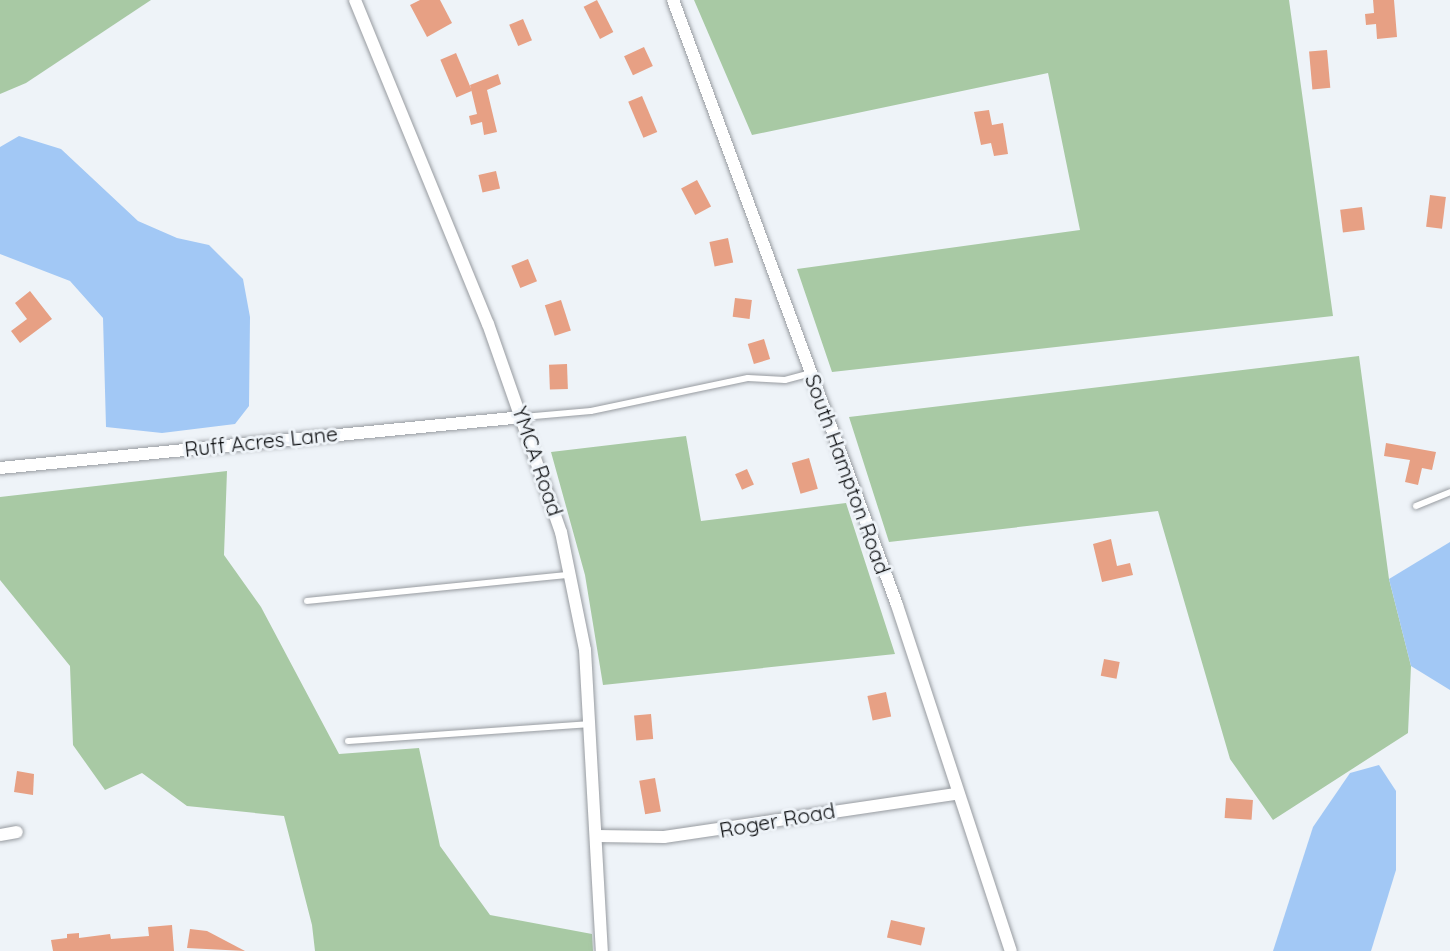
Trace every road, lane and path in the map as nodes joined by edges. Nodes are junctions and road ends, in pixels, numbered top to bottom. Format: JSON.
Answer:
{"nodes":[{"id":1,"x":355,"y":0,"type":"edge"},
{"id":2,"x":673,"y":0,"type":"edge"},
{"id":3,"x":812,"y":373,"type":"junction"},
{"id":4,"x":523,"y":417,"type":"junction"},
{"id":5,"x":0,"y":468,"type":"edge"},
{"id":6,"x":1450,"y":492,"type":"edge"},
{"id":7,"x":1416,"y":506,"type":"dead end"},
{"id":8,"x":570,"y":575,"type":"junction"},
{"id":9,"x":307,"y":601,"type":"dead end"},
{"id":10,"x":591,"y":724,"type":"junction"},
{"id":11,"x":348,"y":741,"type":"dead end"},
{"id":12,"x":956,"y":794,"type":"junction"},
{"id":13,"x":17,"y":832,"type":"dead end"},
{"id":14,"x":0,"y":835,"type":"edge"},
{"id":15,"x":597,"y":836,"type":"junction"},
{"id":16,"x":602,"y":951,"type":"edge"},
{"id":17,"x":1011,"y":951,"type":"edge"}],
"edges":[{"from":1,"to":4,"type":"street","name":"YMCA Road"},
{"from":2,"to":3,"type":"street","name":"South Hampton Road"},
{"from":3,"to":4,"type":"lane"},
{"from":3,"to":12,"type":"street","name":"South Hampton Road"},
{"from":4,"to":5,"type":"street","name":"Ruff Acres Lane"},
{"from":4,"to":8,"type":"street","name":"YMCA Road"},
{"from":6,"to":7,"type":"lane"},
{"from":8,"to":9,"type":"lane"},
{"from":8,"to":10,"type":"street","name":"YMCA Road"},
{"from":10,"to":11,"type":"lane"},
{"from":10,"to":15,"type":"street","name":"YMCA Road"},
{"from":12,"to":15,"type":"street","name":"Roger Road"},
{"from":12,"to":17,"type":"street","name":"South Hampton Road"},
{"from":13,"to":14,"type":"street"},
{"from":15,"to":16,"type":"street","name":"YMCA Road"}]}
